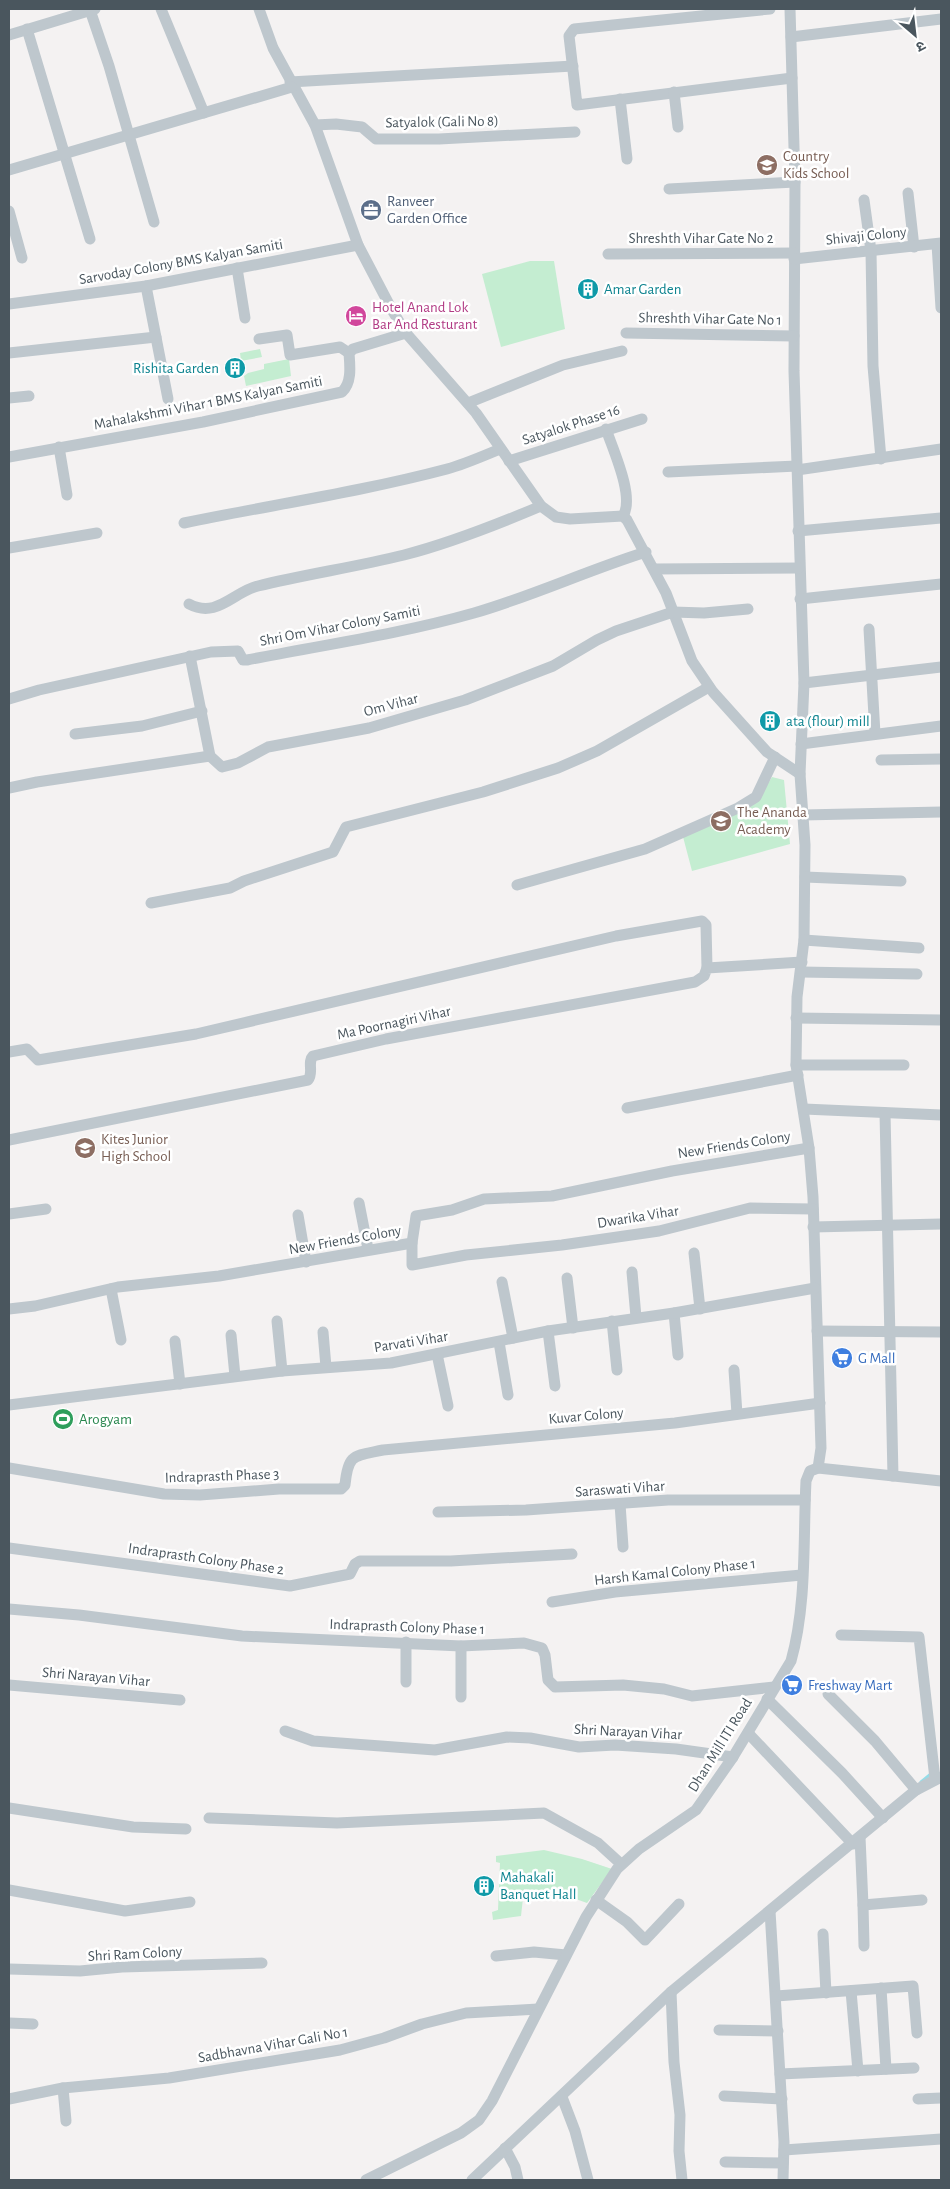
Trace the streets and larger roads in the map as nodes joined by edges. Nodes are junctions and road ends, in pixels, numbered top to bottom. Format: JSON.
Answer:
{"nodes":[{"id":1,"x":92,"y":9,"type":"edge"},
{"id":2,"x":161,"y":9,"type":"edge"},
{"id":3,"x":259,"y":9,"type":"edge"},
{"id":4,"x":770,"y":9,"type":"edge"},
{"id":5,"x":790,"y":9,"type":"edge"},
{"id":6,"x":941,"y":20,"type":"edge"},
{"id":7,"x":27,"y":29,"type":"junction"},
{"id":8,"x":9,"y":35,"type":"edge"},
{"id":9,"x":791,"y":37,"type":"junction"},
{"id":10,"x":573,"y":66,"type":"junction"},
{"id":11,"x":792,"y":78,"type":"junction"},
{"id":12,"x":291,"y":85,"type":"junction"},
{"id":13,"x":674,"y":92,"type":"junction"},
{"id":14,"x":620,"y":99,"type":"junction"},
{"id":15,"x":204,"y":113,"type":"junction"},
{"id":16,"x":315,"y":126,"type":"junction"},
{"id":17,"x":678,"y":127,"type":"dead end"},
{"id":18,"x":575,"y":132,"type":"dead end"},
{"id":19,"x":129,"y":134,"type":"junction"},
{"id":20,"x":63,"y":154,"type":"junction"},
{"id":21,"x":627,"y":159,"type":"dead end"},
{"id":22,"x":9,"y":170,"type":"edge"},
{"id":23,"x":795,"y":182,"type":"junction"},
{"id":24,"x":669,"y":189,"type":"dead end"},
{"id":25,"x":908,"y":193,"type":"dead end"},
{"id":26,"x":864,"y":200,"type":"dead end"},
{"id":27,"x":9,"y":211,"type":"edge"},
{"id":28,"x":154,"y":222,"type":"dead end"},
{"id":29,"x":90,"y":239,"type":"dead end"},
{"id":30,"x":939,"y":244,"type":"edge"},
{"id":31,"x":358,"y":245,"type":"junction"},
{"id":32,"x":914,"y":246,"type":"junction"},
{"id":33,"x":871,"y":251,"type":"junction"},
{"id":34,"x":608,"y":254,"type":"dead end"},
{"id":35,"x":794,"y":256,"type":"junction"},
{"id":36,"x":22,"y":258,"type":"dead end"},
{"id":37,"x":237,"y":268,"type":"junction"},
{"id":38,"x":146,"y":286,"type":"junction"},
{"id":39,"x":9,"y":304,"type":"edge"},
{"id":40,"x":941,"y":308,"type":"edge"},
{"id":41,"x":245,"y":318,"type":"dead end"},
{"id":42,"x":406,"y":333,"type":"junction"},
{"id":43,"x":626,"y":333,"type":"dead end"},
{"id":44,"x":794,"y":336,"type":"junction"},
{"id":45,"x":156,"y":337,"type":"junction"},
{"id":46,"x":259,"y":339,"type":"dead end"},
{"id":47,"x":622,"y":350,"type":"dead end"},
{"id":48,"x":9,"y":353,"type":"edge"},
{"id":49,"x":349,"y":353,"type":"junction"},
{"id":50,"x":30,"y":396,"type":"dead end"},
{"id":51,"x":9,"y":398,"type":"edge"},
{"id":52,"x":168,"y":399,"type":"dead end"},
{"id":53,"x":468,"y":403,"type":"junction"},
{"id":54,"x":642,"y":418,"type":"dead end"},
{"id":55,"x":606,"y":429,"type":"junction"},
{"id":56,"x":59,"y":447,"type":"junction"},
{"id":57,"x":500,"y":449,"type":"junction"},
{"id":58,"x":941,"y":449,"type":"edge"},
{"id":59,"x":9,"y":457,"type":"edge"},
{"id":60,"x":881,"y":458,"type":"junction"},
{"id":61,"x":509,"y":461,"type":"junction"},
{"id":62,"x":797,"y":468,"type":"junction"},
{"id":63,"x":668,"y":472,"type":"dead end"},
{"id":64,"x":68,"y":495,"type":"dead end"},
{"id":65,"x":541,"y":506,"type":"junction"},
{"id":66,"x":623,"y":516,"type":"junction"},
{"id":67,"x":941,"y":518,"type":"edge"},
{"id":68,"x":184,"y":523,"type":"dead end"},
{"id":69,"x":798,"y":531,"type":"junction"},
{"id":70,"x":97,"y":533,"type":"dead end"},
{"id":71,"x":9,"y":548,"type":"edge"},
{"id":72,"x":646,"y":552,"type":"junction"},
{"id":73,"x":800,"y":568,"type":"junction"},
{"id":74,"x":656,"y":569,"type":"junction"},
{"id":75,"x":941,"y":584,"type":"edge"},
{"id":76,"x":800,"y":599,"type":"junction"},
{"id":77,"x":189,"y":604,"type":"dead end"},
{"id":78,"x":748,"y":609,"type":"dead end"},
{"id":79,"x":674,"y":612,"type":"junction"},
{"id":80,"x":869,"y":629,"type":"dead end"},
{"id":81,"x":190,"y":656,"type":"junction"},
{"id":82,"x":941,"y":667,"type":"edge"},
{"id":83,"x":871,"y":675,"type":"junction"},
{"id":84,"x":804,"y":683,"type":"junction"},
{"id":85,"x":709,"y":687,"type":"junction"},
{"id":86,"x":9,"y":699,"type":"edge"},
{"id":87,"x":202,"y":711,"type":"junction"},
{"id":88,"x":941,"y":726,"type":"edge"},
{"id":89,"x":75,"y":734,"type":"dead end"},
{"id":90,"x":875,"y":734,"type":"junction"},
{"id":91,"x":801,"y":744,"type":"junction"},
{"id":92,"x":210,"y":756,"type":"junction"},
{"id":93,"x":776,"y":757,"type":"junction"},
{"id":94,"x":941,"y":759,"type":"edge"},
{"id":95,"x":881,"y":760,"type":"dead end"},
{"id":96,"x":800,"y":774,"type":"junction"},
{"id":97,"x":9,"y":788,"type":"edge"},
{"id":98,"x":941,"y":812,"type":"edge"},
{"id":99,"x":803,"y":815,"type":"junction"},
{"id":100,"x":805,"y":877,"type":"junction"},
{"id":101,"x":901,"y":880,"type":"dead end"},
{"id":102,"x":517,"y":885,"type":"dead end"},
{"id":103,"x":151,"y":903,"type":"dead end"},
{"id":104,"x":804,"y":940,"type":"junction"},
{"id":105,"x":919,"y":948,"type":"dead end"},
{"id":106,"x":801,"y":967,"type":"junction"},
{"id":107,"x":706,"y":968,"type":"junction"},
{"id":108,"x":917,"y":974,"type":"dead end"},
{"id":109,"x":796,"y":1018,"type":"junction"},
{"id":110,"x":941,"y":1020,"type":"edge"},
{"id":111,"x":9,"y":1052,"type":"edge"},
{"id":112,"x":904,"y":1065,"type":"dead end"},
{"id":113,"x":797,"y":1070,"type":"junction"},
{"id":114,"x":627,"y":1108,"type":"dead end"},
{"id":115,"x":804,"y":1109,"type":"junction"},
{"id":116,"x":885,"y":1114,"type":"junction"},
{"id":117,"x":941,"y":1114,"type":"edge"},
{"id":118,"x":9,"y":1140,"type":"edge"},
{"id":119,"x":809,"y":1148,"type":"junction"},
{"id":120,"x":359,"y":1203,"type":"dead end"},
{"id":121,"x":46,"y":1209,"type":"dead end"},
{"id":122,"x":813,"y":1209,"type":"junction"},
{"id":123,"x":9,"y":1214,"type":"edge"},
{"id":124,"x":298,"y":1215,"type":"dead end"},
{"id":125,"x":941,"y":1224,"type":"edge"},
{"id":126,"x":813,"y":1226,"type":"junction"},
{"id":127,"x":888,"y":1226,"type":"junction"},
{"id":128,"x":412,"y":1243,"type":"junction"},
{"id":129,"x":368,"y":1249,"type":"junction"},
{"id":130,"x":694,"y":1253,"type":"dead end"},
{"id":131,"x":306,"y":1262,"type":"junction"},
{"id":132,"x":632,"y":1272,"type":"dead end"},
{"id":133,"x":567,"y":1278,"type":"dead end"},
{"id":134,"x":502,"y":1282,"type":"dead end"},
{"id":135,"x":815,"y":1288,"type":"junction"},
{"id":136,"x":112,"y":1289,"type":"junction"},
{"id":137,"x":9,"y":1309,"type":"edge"},
{"id":138,"x":700,"y":1309,"type":"junction"},
{"id":139,"x":674,"y":1313,"type":"junction"},
{"id":140,"x":636,"y":1317,"type":"junction"},
{"id":141,"x":277,"y":1321,"type":"dead end"},
{"id":142,"x":612,"y":1321,"type":"junction"},
{"id":143,"x":573,"y":1328,"type":"junction"},
{"id":144,"x":548,"y":1331,"type":"junction"},
{"id":145,"x":817,"y":1331,"type":"junction"},
{"id":146,"x":323,"y":1332,"type":"dead end"},
{"id":147,"x":941,"y":1332,"type":"edge"},
{"id":148,"x":890,"y":1333,"type":"junction"},
{"id":149,"x":231,"y":1336,"type":"dead end"},
{"id":150,"x":513,"y":1338,"type":"junction"},
{"id":151,"x":121,"y":1340,"type":"dead end"},
{"id":152,"x":175,"y":1341,"type":"dead end"},
{"id":153,"x":499,"y":1342,"type":"junction"},
{"id":154,"x":437,"y":1354,"type":"junction"},
{"id":155,"x":678,"y":1355,"type":"dead end"},
{"id":156,"x":326,"y":1367,"type":"junction"},
{"id":157,"x":617,"y":1370,"type":"dead end"},
{"id":158,"x":734,"y":1370,"type":"dead end"},
{"id":159,"x":282,"y":1371,"type":"junction"},
{"id":160,"x":235,"y":1376,"type":"junction"},
{"id":161,"x":180,"y":1384,"type":"junction"},
{"id":162,"x":555,"y":1386,"type":"dead end"},
{"id":163,"x":508,"y":1395,"type":"dead end"},
{"id":164,"x":820,"y":1403,"type":"junction"},
{"id":165,"x":9,"y":1405,"type":"edge"},
{"id":166,"x":448,"y":1406,"type":"dead end"},
{"id":167,"x":737,"y":1414,"type":"junction"},
{"id":168,"x":354,"y":1456,"type":"joint"},
{"id":169,"x":9,"y":1468,"type":"edge"},
{"id":170,"x":818,"y":1468,"type":"junction"},
{"id":171,"x":893,"y":1476,"type":"junction"},
{"id":172,"x":941,"y":1481,"type":"edge"},
{"id":173,"x":805,"y":1500,"type":"junction"},
{"id":174,"x":620,"y":1504,"type":"junction"},
{"id":175,"x":438,"y":1512,"type":"dead end"},
{"id":176,"x":623,"y":1547,"type":"dead end"},
{"id":177,"x":9,"y":1548,"type":"edge"},
{"id":178,"x":572,"y":1554,"type":"dead end"},
{"id":179,"x":802,"y":1575,"type":"junction"},
{"id":180,"x":552,"y":1602,"type":"dead end"},
{"id":181,"x":9,"y":1609,"type":"edge"},
{"id":182,"x":840,"y":1635,"type":"dead end"},
{"id":183,"x":406,"y":1642,"type":"junction"},
{"id":184,"x":461,"y":1646,"type":"junction"},
{"id":185,"x":406,"y":1682,"type":"dead end"},
{"id":186,"x":9,"y":1685,"type":"edge"},
{"id":187,"x":774,"y":1688,"type":"junction"},
{"id":188,"x":828,"y":1694,"type":"dead end"},
{"id":189,"x":461,"y":1697,"type":"dead end"},
{"id":190,"x":767,"y":1699,"type":"junction"},
{"id":191,"x":180,"y":1700,"type":"dead end"},
{"id":192,"x":285,"y":1731,"type":"dead end"},
{"id":193,"x":748,"y":1733,"type":"junction"},
{"id":194,"x":733,"y":1757,"type":"junction"},
{"id":195,"x":936,"y":1774,"type":"edge"},
{"id":196,"x":914,"y":1788,"type":"junction"},
{"id":197,"x":9,"y":1808,"type":"edge"},
{"id":198,"x":881,"y":1817,"type":"junction"},
{"id":199,"x":209,"y":1818,"type":"dead end"},
{"id":200,"x":186,"y":1829,"type":"dead end"},
{"id":201,"x":853,"y":1840,"type":"junction"},
{"id":202,"x":621,"y":1864,"type":"junction"},
{"id":203,"x":9,"y":1890,"type":"edge"},
{"id":204,"x":596,"y":1900,"type":"junction"},
{"id":205,"x":922,"y":1900,"type":"dead end"},
{"id":206,"x":190,"y":1902,"type":"dead end"},
{"id":207,"x":679,"y":1904,"type":"dead end"},
{"id":208,"x":863,"y":1904,"type":"junction"},
{"id":209,"x":770,"y":1911,"type":"junction"},
{"id":210,"x":822,"y":1934,"type":"dead end"},
{"id":211,"x":864,"y":1946,"type":"dead end"},
{"id":212,"x":566,"y":1955,"type":"junction"},
{"id":213,"x":496,"y":1956,"type":"dead end"},
{"id":214,"x":262,"y":1963,"type":"dead end"},
{"id":215,"x":9,"y":1969,"type":"edge"},
{"id":216,"x":881,"y":1988,"type":"junction"},
{"id":217,"x":851,"y":1991,"type":"junction"},
{"id":218,"x":671,"y":1992,"type":"junction"},
{"id":219,"x":826,"y":1993,"type":"junction"},
{"id":220,"x":776,"y":1996,"type":"junction"},
{"id":221,"x":538,"y":2008,"type":"junction"},
{"id":222,"x":9,"y":2023,"type":"edge"},
{"id":223,"x":33,"y":2024,"type":"dead end"},
{"id":224,"x":719,"y":2030,"type":"dead end"},
{"id":225,"x":778,"y":2031,"type":"junction"},
{"id":226,"x":917,"y":2033,"type":"dead end"},
{"id":227,"x":914,"y":2068,"type":"dead end"},
{"id":228,"x":886,"y":2069,"type":"junction"},
{"id":229,"x":858,"y":2071,"type":"junction"},
{"id":230,"x":780,"y":2074,"type":"junction"},
{"id":231,"x":63,"y":2088,"type":"junction"},
{"id":232,"x":724,"y":2096,"type":"dead end"},
{"id":233,"x":562,"y":2097,"type":"junction"},
{"id":234,"x":941,"y":2098,"type":"edge"},
{"id":235,"x":9,"y":2099,"type":"edge"},
{"id":236,"x":782,"y":2099,"type":"junction"},
{"id":237,"x":918,"y":2099,"type":"dead end"},
{"id":238,"x":66,"y":2122,"type":"dead end"},
{"id":239,"x":941,"y":2140,"type":"edge"},
{"id":240,"x":505,"y":2148,"type":"junction"},
{"id":241,"x":784,"y":2150,"type":"junction"},
{"id":242,"x":725,"y":2162,"type":"dead end"},
{"id":243,"x":783,"y":2163,"type":"junction"},
{"id":244,"x":366,"y":2180,"type":"edge"},
{"id":245,"x":472,"y":2180,"type":"edge"},
{"id":246,"x":518,"y":2180,"type":"edge"},
{"id":247,"x":588,"y":2180,"type":"edge"},
{"id":248,"x":682,"y":2180,"type":"edge"},
{"id":249,"x":783,"y":2180,"type":"edge"}],
"edges":[{"from":1,"to":7,"type":"street"},
{"from":1,"to":19,"type":"street"},
{"from":2,"to":15,"type":"street"},
{"from":3,"to":12,"type":"street"},
{"from":4,"to":10,"type":"street"},
{"from":5,"to":9,"type":"street"},
{"from":6,"to":9,"type":"street"},
{"from":7,"to":8,"type":"street"},
{"from":7,"to":20,"type":"street"},
{"from":9,"to":11,"type":"street"},
{"from":10,"to":12,"type":"street"},
{"from":10,"to":14,"type":"street"},
{"from":11,"to":13,"type":"street"},
{"from":11,"to":23,"type":"street"},
{"from":12,"to":15,"type":"street"},
{"from":12,"to":16,"type":"street"},
{"from":13,"to":14,"type":"street"},
{"from":13,"to":17,"type":"street"},
{"from":14,"to":21,"type":"street"},
{"from":15,"to":19,"type":"street"},
{"from":16,"to":18,"type":"street","name":"Satyalok (Gali No 8)"},
{"from":16,"to":31,"type":"street"},
{"from":19,"to":20,"type":"street"},
{"from":19,"to":28,"type":"street"},
{"from":20,"to":22,"type":"street"},
{"from":20,"to":29,"type":"street"},
{"from":23,"to":24,"type":"street"},
{"from":23,"to":35,"type":"street"},
{"from":25,"to":32,"type":"street"},
{"from":26,"to":33,"type":"street"},
{"from":27,"to":36,"type":"street"},
{"from":30,"to":32,"type":"street","name":"Shivaji Colony"},
{"from":30,"to":40,"type":"street"},
{"from":31,"to":37,"type":"street","name":"Sarvoday Colony BMS Kalyan Samiti"},
{"from":31,"to":42,"type":"street"},
{"from":32,"to":33,"type":"street","name":"Shivaji Colony"},
{"from":33,"to":35,"type":"street","name":"Shivaji Colony"},
{"from":33,"to":60,"type":"street"},
{"from":34,"to":35,"type":"street","name":"Shreshth Vihar Gate No 2"},
{"from":35,"to":44,"type":"street"},
{"from":37,"to":38,"type":"street","name":"Sarvoday Colony BMS Kalyan Samiti"},
{"from":37,"to":41,"type":"street"},
{"from":38,"to":39,"type":"street","name":"Sarvoday Colony BMS Kalyan Samiti"},
{"from":38,"to":45,"type":"street"},
{"from":42,"to":49,"type":"street"},
{"from":42,"to":53,"type":"street"},
{"from":43,"to":44,"type":"street","name":"Shreshth Vihar Gate No 1"},
{"from":44,"to":62,"type":"street"},
{"from":45,"to":48,"type":"street"},
{"from":45,"to":52,"type":"street"},
{"from":46,"to":49,"type":"street"},
{"from":47,"to":53,"type":"street"},
{"from":49,"to":56,"type":"street","name":"Mahalakshmi Vihar 1 BMS Kalyan Samiti"},
{"from":50,"to":51,"type":"street"},
{"from":53,"to":57,"type":"street"},
{"from":54,"to":55,"type":"street","name":"Satyalok Phase 16"},
{"from":55,"to":61,"type":"street","name":"Satyalok Phase 16"},
{"from":55,"to":66,"type":"street"},
{"from":56,"to":59,"type":"street","name":"Mahalakshmi Vihar 1 BMS Kalyan Samiti"},
{"from":56,"to":64,"type":"street"},
{"from":57,"to":61,"type":"street"},
{"from":57,"to":68,"type":"street"},
{"from":58,"to":60,"type":"street"},
{"from":60,"to":62,"type":"street"},
{"from":61,"to":65,"type":"street"},
{"from":62,"to":63,"type":"street"},
{"from":62,"to":69,"type":"street"},
{"from":65,"to":66,"type":"street"},
{"from":65,"to":77,"type":"street"},
{"from":66,"to":72,"type":"street"},
{"from":67,"to":69,"type":"street"},
{"from":69,"to":73,"type":"street"},
{"from":70,"to":71,"type":"street"},
{"from":72,"to":74,"type":"street"},
{"from":72,"to":81,"type":"street","name":"Shri Om Vihar Colony Samiti"},
{"from":73,"to":74,"type":"street"},
{"from":73,"to":76,"type":"street"},
{"from":74,"to":79,"type":"street"},
{"from":75,"to":76,"type":"street"},
{"from":76,"to":84,"type":"street"},
{"from":78,"to":79,"type":"street"},
{"from":79,"to":85,"type":"street"},
{"from":79,"to":92,"type":"street","name":"Om Vihar"},
{"from":80,"to":83,"type":"street"},
{"from":81,"to":86,"type":"street","name":"Shri Om Vihar Colony Samiti"},
{"from":81,"to":87,"type":"street"},
{"from":82,"to":83,"type":"street"},
{"from":83,"to":84,"type":"street"},
{"from":83,"to":90,"type":"street"},
{"from":84,"to":91,"type":"street"},
{"from":85,"to":93,"type":"street"},
{"from":85,"to":103,"type":"street"},
{"from":87,"to":89,"type":"street"},
{"from":87,"to":92,"type":"street"},
{"from":88,"to":90,"type":"street"},
{"from":90,"to":91,"type":"street"},
{"from":91,"to":96,"type":"street"},
{"from":92,"to":97,"type":"street"},
{"from":93,"to":96,"type":"street"},
{"from":93,"to":102,"type":"street"},
{"from":94,"to":95,"type":"street"},
{"from":96,"to":99,"type":"street"},
{"from":98,"to":99,"type":"street"},
{"from":99,"to":100,"type":"street"},
{"from":100,"to":101,"type":"street"},
{"from":100,"to":104,"type":"street"},
{"from":104,"to":105,"type":"street"},
{"from":104,"to":106,"type":"street"},
{"from":106,"to":107,"type":"street"},
{"from":106,"to":108,"type":"street"},
{"from":106,"to":109,"type":"street"},
{"from":107,"to":111,"type":"street"},
{"from":107,"to":118,"type":"street","name":"Ma Poornagiri Vihar"},
{"from":109,"to":110,"type":"street"},
{"from":109,"to":113,"type":"street"},
{"from":112,"to":113,"type":"street"},
{"from":113,"to":114,"type":"street"},
{"from":113,"to":115,"type":"street"},
{"from":115,"to":116,"type":"street"},
{"from":115,"to":119,"type":"street"},
{"from":116,"to":117,"type":"street"},
{"from":116,"to":127,"type":"street"},
{"from":119,"to":122,"type":"street"},
{"from":119,"to":128,"type":"street","name":"New Friends Colony"},
{"from":120,"to":129,"type":"street"},
{"from":121,"to":123,"type":"street"},
{"from":122,"to":126,"type":"street"},
{"from":122,"to":128,"type":"street","name":"Dwarika Vihar"},
{"from":124,"to":131,"type":"street"},
{"from":125,"to":127,"type":"street"},
{"from":126,"to":127,"type":"street"},
{"from":126,"to":135,"type":"street"},
{"from":127,"to":148,"type":"street"},
{"from":128,"to":129,"type":"street","name":"New Friends Colony"},
{"from":129,"to":131,"type":"street","name":"New Friends Colony"},
{"from":130,"to":138,"type":"street"},
{"from":131,"to":136,"type":"street","name":"New Friends Colony"},
{"from":132,"to":140,"type":"street"},
{"from":133,"to":143,"type":"street"},
{"from":134,"to":150,"type":"street"},
{"from":135,"to":138,"type":"street","name":"Parvati Vihar"},
{"from":135,"to":145,"type":"street"},
{"from":136,"to":137,"type":"street","name":"New Friends Colony"},
{"from":136,"to":151,"type":"street"},
{"from":138,"to":139,"type":"street","name":"Parvati Vihar"},
{"from":139,"to":140,"type":"street","name":"Parvati Vihar"},
{"from":139,"to":155,"type":"street"},
{"from":140,"to":142,"type":"street","name":"Parvati Vihar"},
{"from":141,"to":159,"type":"street"},
{"from":142,"to":143,"type":"street","name":"Parvati Vihar"},
{"from":142,"to":157,"type":"street"},
{"from":143,"to":144,"type":"street","name":"Parvati Vihar"},
{"from":144,"to":150,"type":"street","name":"Parvati Vihar"},
{"from":144,"to":162,"type":"street"},
{"from":145,"to":148,"type":"street"},
{"from":145,"to":164,"type":"street"},
{"from":146,"to":156,"type":"street"},
{"from":147,"to":148,"type":"street"},
{"from":148,"to":171,"type":"street"},
{"from":149,"to":160,"type":"street"},
{"from":150,"to":153,"type":"street","name":"Parvati Vihar"},
{"from":152,"to":161,"type":"street"},
{"from":153,"to":154,"type":"street","name":"Parvati Vihar"},
{"from":153,"to":163,"type":"street"},
{"from":154,"to":156,"type":"street","name":"Parvati Vihar"},
{"from":154,"to":166,"type":"street"},
{"from":156,"to":159,"type":"street","name":"Parvati Vihar"},
{"from":158,"to":167,"type":"street"},
{"from":159,"to":160,"type":"street","name":"Parvati Vihar"},
{"from":160,"to":161,"type":"street","name":"Parvati Vihar"},
{"from":161,"to":165,"type":"street","name":"Parvati Vihar"},
{"from":164,"to":167,"type":"street","name":"Kuvar Colony"},
{"from":164,"to":170,"type":"street"},
{"from":167,"to":168,"type":"street","name":"Kuvar Colony"},
{"from":168,"to":169,"type":"street","name":"Indraprasth Phase 3"},
{"from":170,"to":171,"type":"street"},
{"from":170,"to":173,"type":"street","name":"Dhan Mill ITI Road"},
{"from":171,"to":172,"type":"street"},
{"from":173,"to":174,"type":"street","name":"Saraswati Vihar"},
{"from":173,"to":179,"type":"street","name":"Dhan Mill ITI Road"},
{"from":174,"to":175,"type":"street","name":"Saraswati Vihar"},
{"from":174,"to":176,"type":"street"},
{"from":177,"to":178,"type":"street","name":"Indraprasth Colony Phase 2"},
{"from":179,"to":180,"type":"street","name":"Harsh Kamal Colony Phase 1"},
{"from":179,"to":187,"type":"street","name":"Dhan Mill ITI Road"},
{"from":181,"to":183,"type":"street","name":"Indraprasth Colony Phase 1"},
{"from":182,"to":195,"type":"street"},
{"from":183,"to":184,"type":"street","name":"Indraprasth Colony Phase 1"},
{"from":183,"to":185,"type":"street"},
{"from":184,"to":187,"type":"street","name":"Indraprasth Colony Phase 1"},
{"from":184,"to":189,"type":"street"},
{"from":186,"to":191,"type":"street","name":"Shri Narayan Vihar"},
{"from":187,"to":190,"type":"street","name":"Dhan Mill ITI Road"},
{"from":188,"to":196,"type":"street"},
{"from":190,"to":193,"type":"street","name":"Dhan Mill ITI Road"},
{"from":190,"to":198,"type":"street"},
{"from":192,"to":194,"type":"street","name":"Shri Narayan Vihar"},
{"from":193,"to":194,"type":"street","name":"Dhan Mill ITI Road"},
{"from":193,"to":201,"type":"street"},
{"from":194,"to":202,"type":"street","name":"Dhan Mill ITI Road"},
{"from":195,"to":196,"type":"street"},
{"from":196,"to":198,"type":"street"},
{"from":197,"to":200,"type":"street"},
{"from":198,"to":201,"type":"street"},
{"from":199,"to":202,"type":"street"},
{"from":201,"to":208,"type":"street"},
{"from":201,"to":209,"type":"street"},
{"from":202,"to":204,"type":"street","name":"Dhan Mill ITI Road"},
{"from":203,"to":206,"type":"street"},
{"from":204,"to":207,"type":"street"},
{"from":204,"to":212,"type":"street","name":"Dhan Mill ITI Road"},
{"from":205,"to":208,"type":"street"},
{"from":208,"to":211,"type":"street"},
{"from":209,"to":218,"type":"street"},
{"from":209,"to":220,"type":"street"},
{"from":210,"to":219,"type":"street"},
{"from":212,"to":213,"type":"street"},
{"from":212,"to":221,"type":"street","name":"Dhan Mill ITI Road"},
{"from":214,"to":215,"type":"street","name":"Shri Ram Colony"},
{"from":216,"to":217,"type":"street"},
{"from":216,"to":226,"type":"street"},
{"from":216,"to":228,"type":"street"},
{"from":217,"to":219,"type":"street"},
{"from":217,"to":229,"type":"street"},
{"from":218,"to":233,"type":"street"},
{"from":218,"to":248,"type":"street"},
{"from":219,"to":220,"type":"street"},
{"from":220,"to":225,"type":"street"},
{"from":221,"to":231,"type":"street","name":"Sadbhavna Vihar Gali No 1"},
{"from":221,"to":244,"type":"street","name":"Dhan Mill ITI Road"},
{"from":222,"to":223,"type":"street"},
{"from":224,"to":225,"type":"street"},
{"from":225,"to":230,"type":"street"},
{"from":227,"to":228,"type":"street"},
{"from":228,"to":229,"type":"street"},
{"from":229,"to":230,"type":"street"},
{"from":230,"to":236,"type":"street"},
{"from":231,"to":235,"type":"street","name":"Sadbhavna Vihar Gali No 1"},
{"from":231,"to":238,"type":"street"},
{"from":232,"to":236,"type":"street"},
{"from":233,"to":240,"type":"street"},
{"from":233,"to":247,"type":"street"},
{"from":234,"to":237,"type":"street"},
{"from":236,"to":241,"type":"street"},
{"from":239,"to":241,"type":"street"},
{"from":240,"to":245,"type":"street"},
{"from":240,"to":246,"type":"street"},
{"from":241,"to":243,"type":"street"},
{"from":242,"to":243,"type":"street"},
{"from":243,"to":249,"type":"street"}]}
